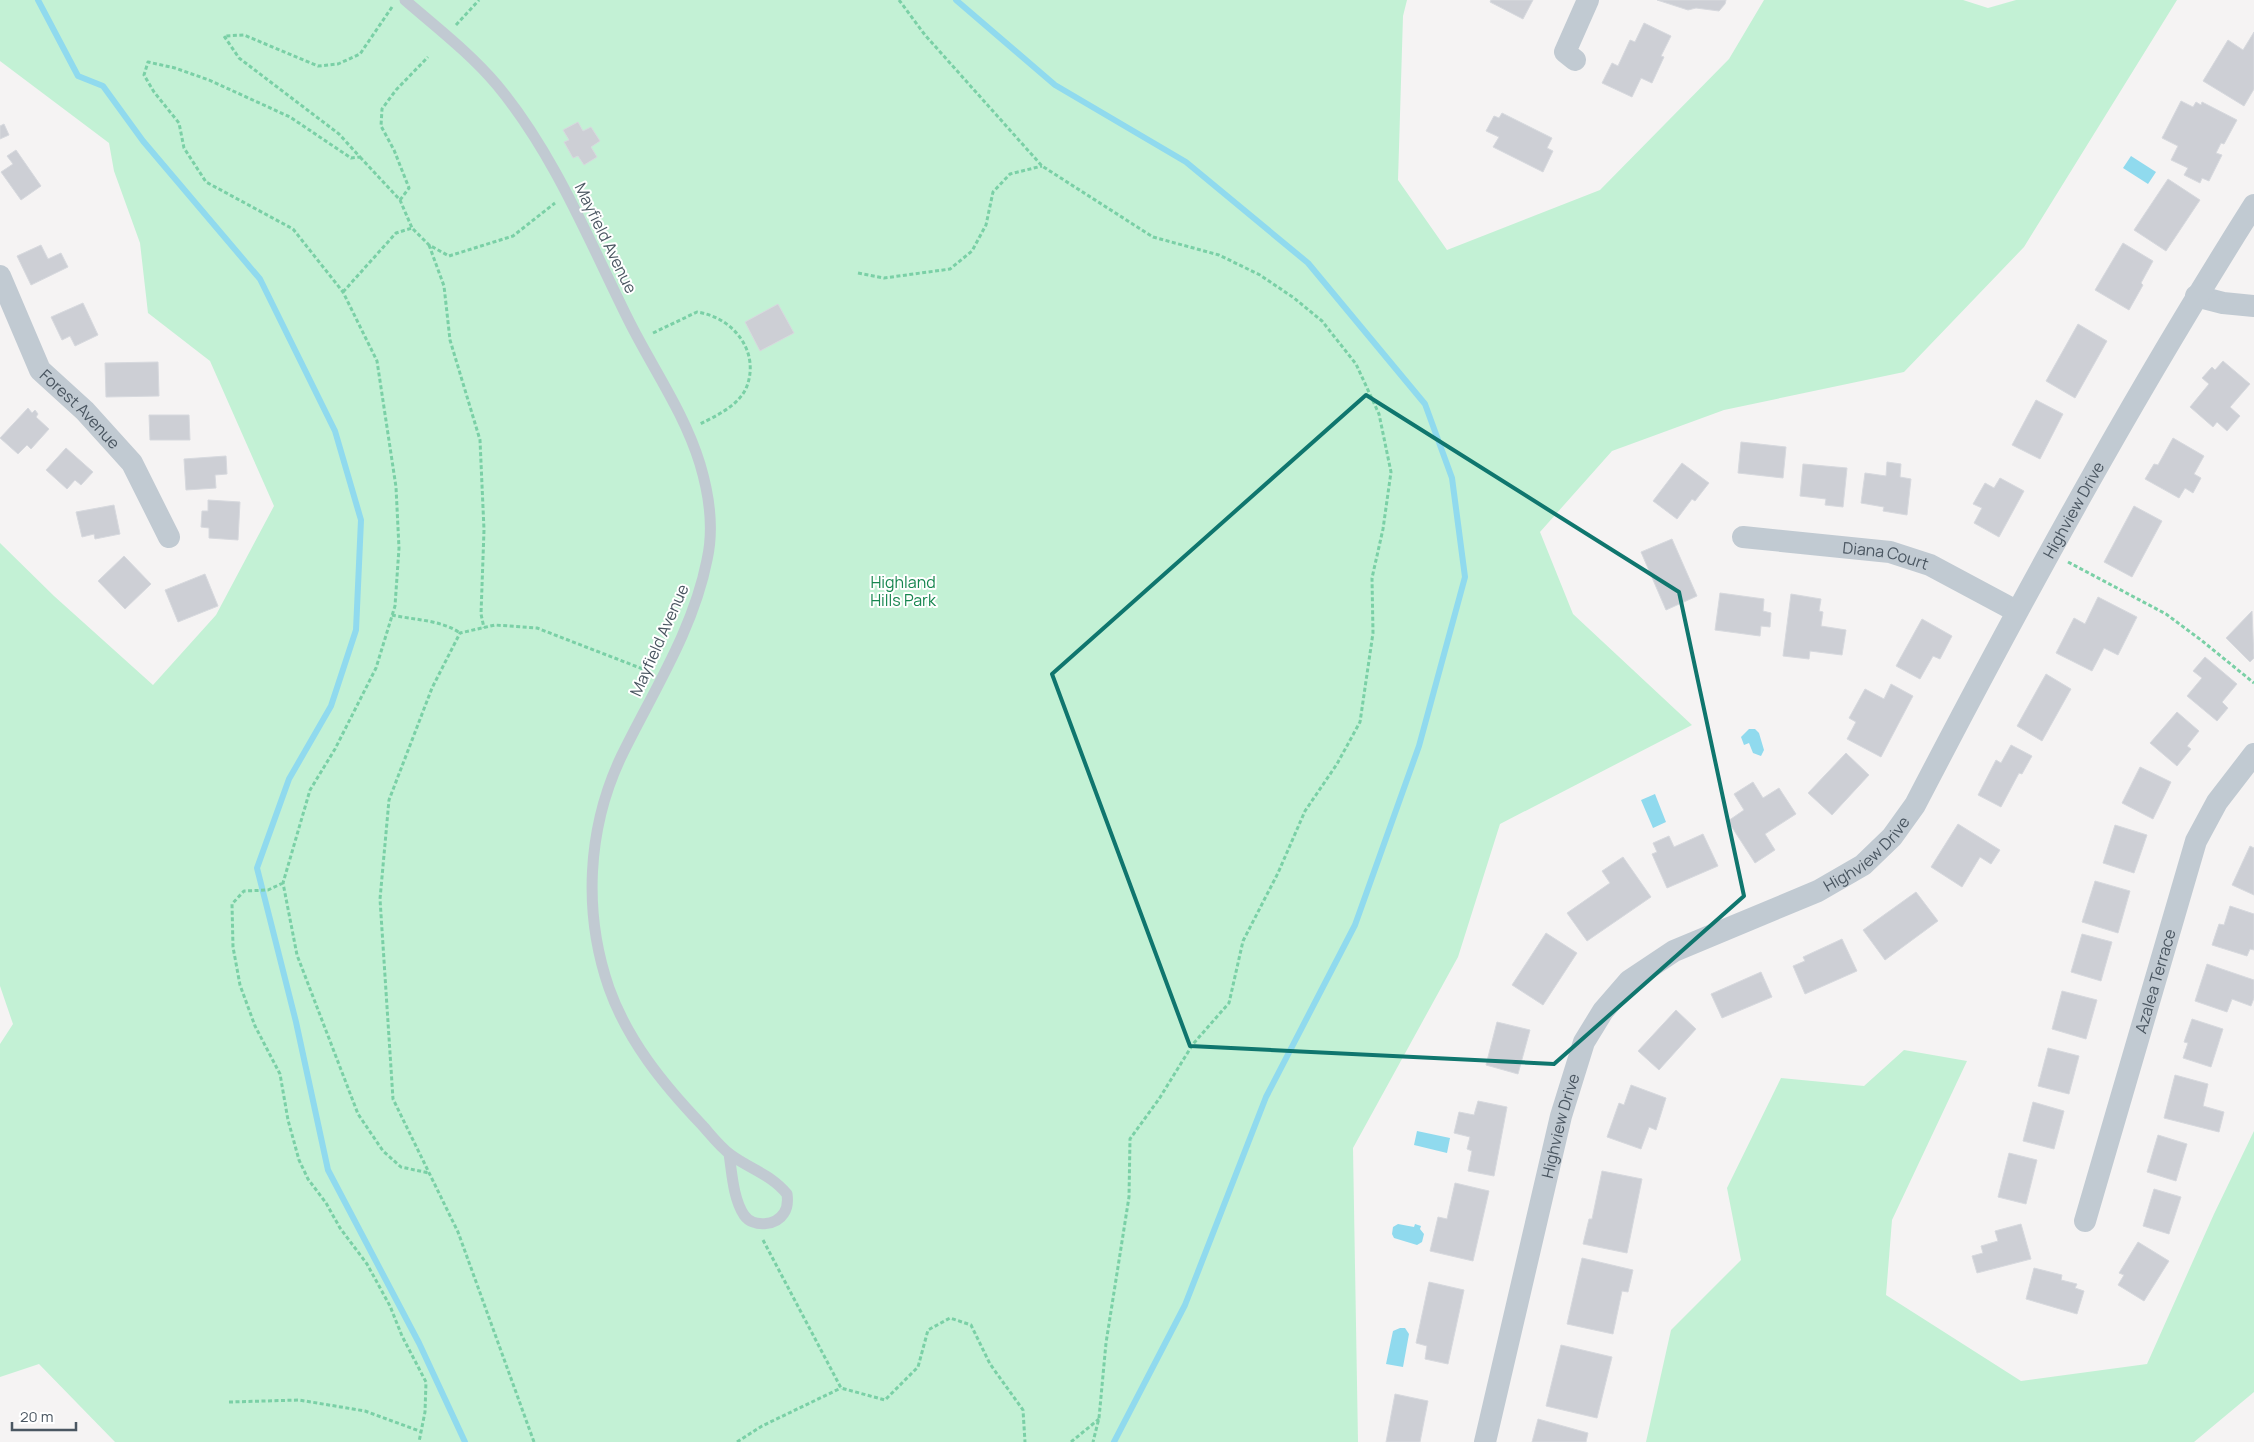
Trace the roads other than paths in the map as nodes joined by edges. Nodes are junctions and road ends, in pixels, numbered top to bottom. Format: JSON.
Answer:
{"nodes":[{"id":1,"x":405,"y":0,"type":"edge"},
{"id":2,"x":1588,"y":0,"type":"edge"},
{"id":3,"x":1575,"y":60,"type":"dead end"},
{"id":4,"x":2254,"y":204,"type":"edge"},
{"id":5,"x":0,"y":276,"type":"edge"},
{"id":6,"x":2196,"y":296,"type":"junction"},
{"id":7,"x":2254,"y":306,"type":"edge"},
{"id":8,"x":169,"y":537,"type":"dead end"},
{"id":9,"x":1743,"y":537,"type":"dead end"},
{"id":10,"x":2016,"y":611,"type":"junction"},
{"id":11,"x":2254,"y":754,"type":"edge"},
{"id":12,"x":729,"y":1154,"type":"junction"},
{"id":13,"x":2085,"y":1221,"type":"dead end"},
{"id":14,"x":1485,"y":1442,"type":"edge"}],
"edges":[{"from":1,"to":12,"type":"lane","name":"Mayfield Avenue"},
{"from":2,"to":3,"type":"street"},
{"from":4,"to":6,"type":"street","name":"Highview Drive"},
{"from":5,"to":8,"type":"street","name":"Forest Avenue"},
{"from":6,"to":7,"type":"street"},
{"from":6,"to":10,"type":"street","name":"Highview Drive"},
{"from":9,"to":10,"type":"street","name":"Diana Court"},
{"from":10,"to":14,"type":"street","name":"Highview Drive"},
{"from":11,"to":13,"type":"street","name":"Azalea Terrace"},
{"from":12,"to":12,"type":"lane","name":"Mayfield Avenue"}]}
